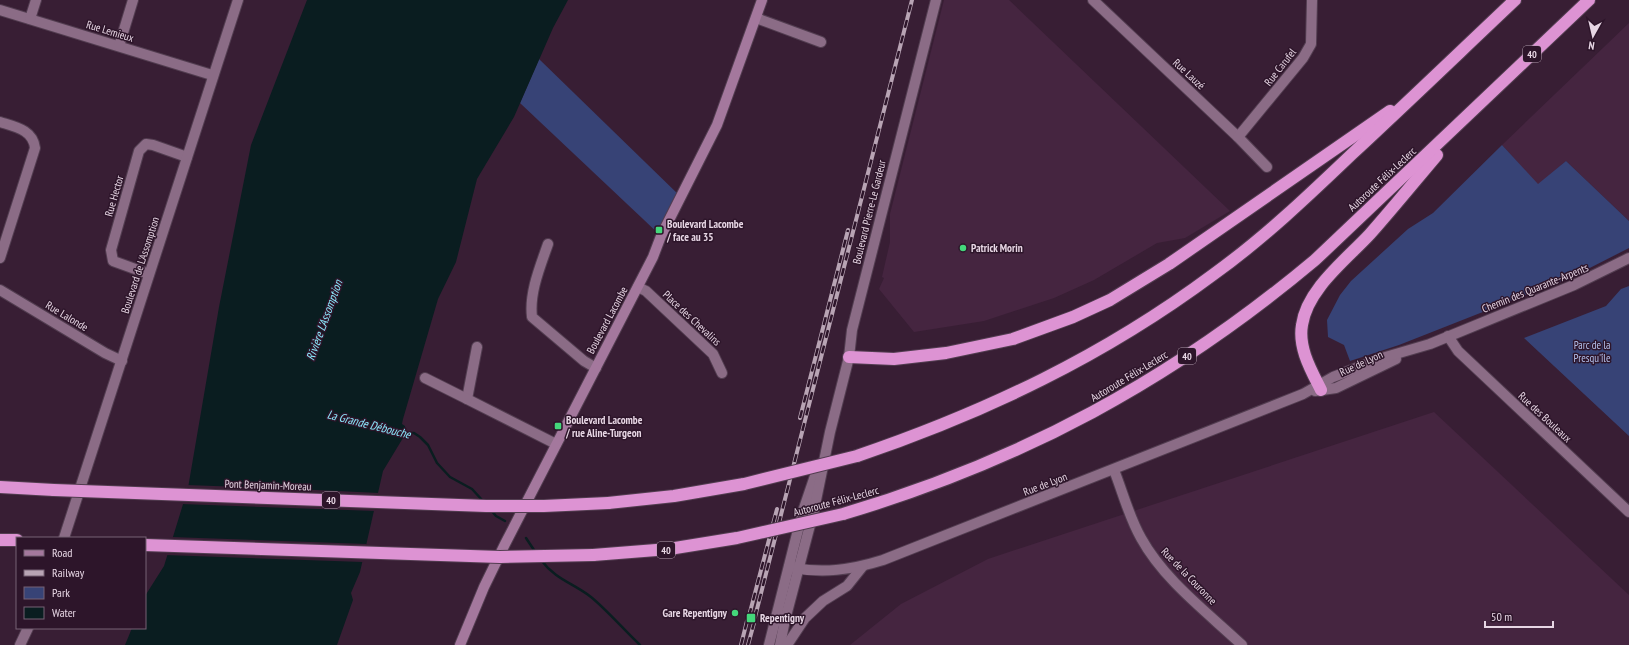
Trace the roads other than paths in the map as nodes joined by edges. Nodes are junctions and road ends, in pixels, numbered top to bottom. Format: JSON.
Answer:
{"nodes":[{"id":1,"x":36,"y":0,"type":"edge"},
{"id":2,"x":133,"y":0,"type":"edge"},
{"id":3,"x":238,"y":0,"type":"edge"},
{"id":4,"x":762,"y":0,"type":"edge"},
{"id":5,"x":936,"y":0,"type":"edge"},
{"id":6,"x":1093,"y":0,"type":"edge"},
{"id":7,"x":1312,"y":0,"type":"edge"},
{"id":8,"x":1515,"y":0,"type":"edge"},
{"id":9,"x":1589,"y":0,"type":"edge"},
{"id":10,"x":0,"y":10,"type":"edge"},
{"id":11,"x":756,"y":18,"type":"junction"},
{"id":12,"x":30,"y":19,"type":"junction"},
{"id":13,"x":821,"y":42,"type":"dead end"},
{"id":14,"x":119,"y":46,"type":"junction"},
{"id":15,"x":212,"y":75,"type":"junction"},
{"id":16,"x":1420,"y":90,"type":"junction"},
{"id":17,"x":1476,"y":108,"type":"junction"},
{"id":18,"x":0,"y":122,"type":"edge"},
{"id":19,"x":1238,"y":137,"type":"junction"},
{"id":20,"x":187,"y":157,"type":"junction"},
{"id":21,"x":1267,"y":167,"type":"dead end"},
{"id":22,"x":3,"y":238,"type":"edge"},
{"id":23,"x":548,"y":244,"type":"dead end"},
{"id":24,"x":0,"y":258,"type":"edge"},
{"id":25,"x":1629,"y":258,"type":"edge"},
{"id":26,"x":149,"y":274,"type":"junction"},
{"id":27,"x":638,"y":287,"type":"junction"},
{"id":28,"x":0,"y":290,"type":"edge"},
{"id":29,"x":1448,"y":336,"type":"junction"},
{"id":30,"x":477,"y":347,"type":"dead end"},
{"id":31,"x":849,"y":357,"type":"junction"},
{"id":32,"x":122,"y":361,"type":"junction"},
{"id":33,"x":596,"y":368,"type":"junction"},
{"id":34,"x":722,"y":373,"type":"dead end"},
{"id":35,"x":425,"y":378,"type":"dead end"},
{"id":36,"x":1320,"y":388,"type":"junction"},
{"id":37,"x":467,"y":399,"type":"junction"},
{"id":38,"x":556,"y":444,"type":"junction"},
{"id":39,"x":1114,"y":470,"type":"junction"},
{"id":40,"x":0,"y":487,"type":"edge"},
{"id":41,"x":1629,"y":512,"type":"edge"},
{"id":42,"x":64,"y":537,"type":"edge"},
{"id":43,"x":0,"y":540,"type":"edge"},
{"id":44,"x":16,"y":540,"type":"edge"},
{"id":45,"x":146,"y":545,"type":"edge"},
{"id":46,"x":863,"y":566,"type":"junction"},
{"id":47,"x":794,"y":568,"type":"junction"},
{"id":48,"x":28,"y":629,"type":"edge"},
{"id":49,"x":20,"y":645,"type":"edge"},
{"id":50,"x":460,"y":645,"type":"edge"},
{"id":51,"x":769,"y":645,"type":"edge"},
{"id":52,"x":780,"y":645,"type":"edge"},
{"id":53,"x":787,"y":645,"type":"edge"},
{"id":54,"x":1242,"y":645,"type":"edge"}],
"edges":[{"from":1,"to":12,"type":"street"},
{"from":2,"to":14,"type":"street"},
{"from":3,"to":15,"type":"street","name":"Boulevard de L'Assomption"},
{"from":4,"to":11,"type":"main road","name":"Boulevard Lacombe"},
{"from":5,"to":31,"type":"street","name":"Boulevard Pierre-Le Gardeur"},
{"from":6,"to":19,"type":"street","name":"Rue Lauzé"},
{"from":7,"to":19,"type":"street","name":"Rue Carufel"},
{"from":8,"to":16,"type":"highway","number":"40"},
{"from":9,"to":17,"type":"highway","name":"Autoroute Félix-Leclerc","number":"40"},
{"from":10,"to":12,"type":"street","name":"Rue Lemieux"},
{"from":11,"to":13,"type":"street"},
{"from":11,"to":27,"type":"main road","name":"Boulevard Lacombe"},
{"from":12,"to":14,"type":"street","name":"Rue Lemieux"},
{"from":14,"to":15,"type":"street","name":"Rue Lemieux"},
{"from":15,"to":20,"type":"street","name":"Boulevard de L'Assomption"},
{"from":16,"to":31,"type":"highway"},
{"from":16,"to":40,"type":"highway","name":"Pont Benjamin-Moreau","number":"40","bridge":true},
{"from":17,"to":36,"type":"highway"},
{"from":17,"to":45,"type":"highway","name":"Autoroute Félix-Leclerc","number":"40","bridge":true},
{"from":18,"to":22,"type":"street"},
{"from":19,"to":21,"type":"street","name":"Rue Lauzé"},
{"from":20,"to":26,"type":"street","name":"Boulevard de L'Assomption"},
{"from":20,"to":26,"type":"street","name":"Rue Hector"},
{"from":22,"to":24,"type":"street"},
{"from":23,"to":33,"type":"street"},
{"from":25,"to":29,"type":"street","name":"Chemin des Quarante-Arpents"},
{"from":26,"to":32,"type":"street","name":"Boulevard de L'Assomption"},
{"from":27,"to":33,"type":"main road","name":"Boulevard Lacombe"},
{"from":27,"to":34,"type":"street","name":"Place des Chevalins"},
{"from":28,"to":32,"type":"street","name":"Rue Lalonde"},
{"from":29,"to":36,"type":"street","name":"Rue de Lyon"},
{"from":29,"to":41,"type":"street","name":"Rue des Bouleaux"},
{"from":30,"to":37,"type":"street"},
{"from":31,"to":47,"type":"street","name":"Boulevard Pierre-Le Gardeur"},
{"from":32,"to":42,"type":"street","name":"Boulevard de L'Assomption"},
{"from":33,"to":38,"type":"main road","name":"Boulevard Lacombe"},
{"from":35,"to":37,"type":"street"},
{"from":36,"to":39,"type":"street","name":"Rue de Lyon"},
{"from":37,"to":38,"type":"street"},
{"from":38,"to":50,"type":"main road","name":"Boulevard Lacombe"},
{"from":39,"to":46,"type":"street","name":"Rue de Lyon"},
{"from":39,"to":54,"type":"street","name":"Rue de la Couronne"},
{"from":43,"to":44,"type":"highway"},
{"from":46,"to":47,"type":"street","name":"Rue de Lyon"},
{"from":46,"to":53,"type":"street"},
{"from":47,"to":51,"type":"street","name":"Boulevard Pierre-Le Gardeur"},
{"from":47,"to":52,"type":"street","name":"Boulevard Pierre-Le Gardeur"},
{"from":48,"to":49,"type":"street"}]}
